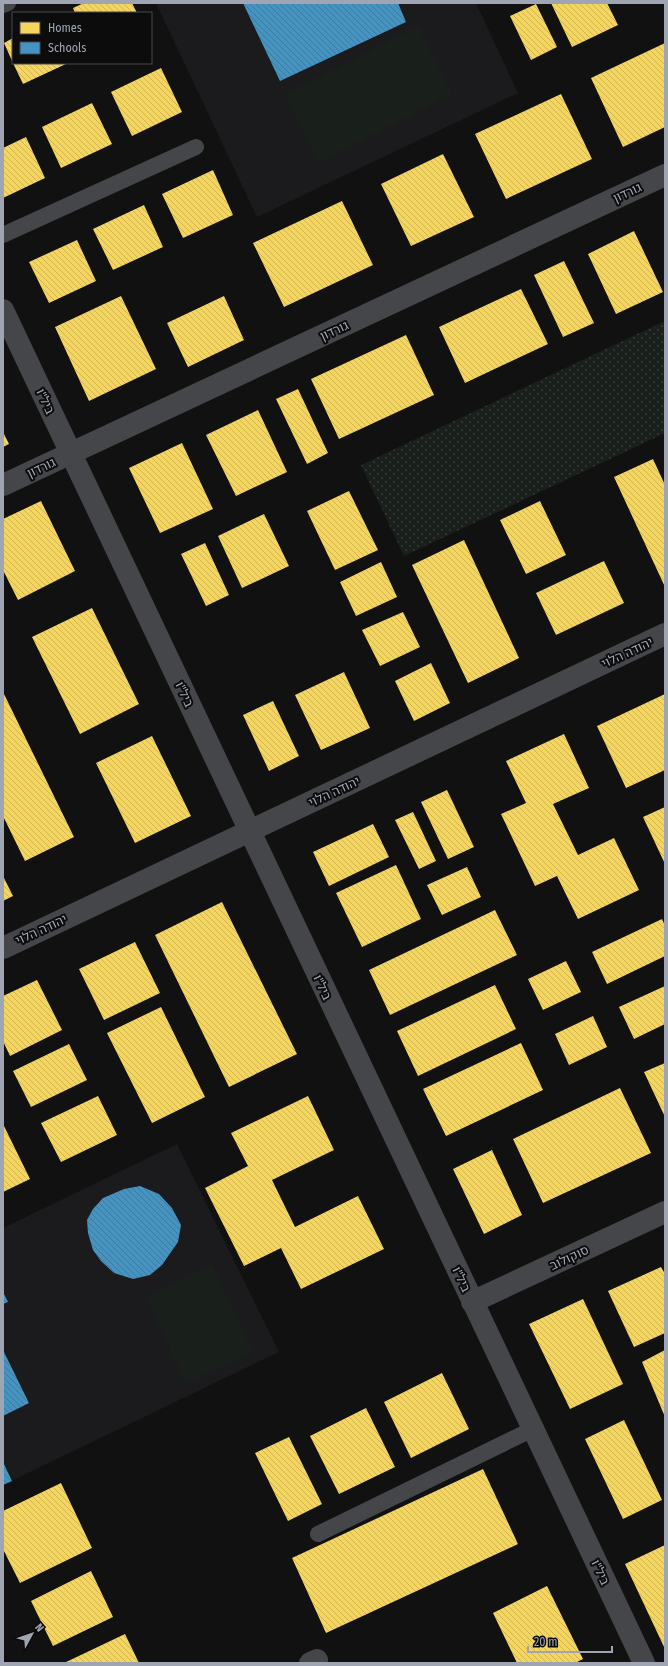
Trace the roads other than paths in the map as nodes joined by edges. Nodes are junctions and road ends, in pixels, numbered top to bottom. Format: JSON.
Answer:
{"nodes":[{"id":1,"x":8,"y":3,"type":"edge"},
{"id":2,"x":3,"y":5,"type":"edge"},
{"id":3,"x":196,"y":147,"type":"dead end"},
{"id":4,"x":665,"y":175,"type":"edge"},
{"id":5,"x":3,"y":235,"type":"edge"},
{"id":6,"x":3,"y":310,"type":"edge"},
{"id":7,"x":71,"y":453,"type":"junction"},
{"id":8,"x":3,"y":485,"type":"edge"},
{"id":9,"x":665,"y":634,"type":"edge"},
{"id":10,"x":250,"y":831,"type":"junction"},
{"id":11,"x":3,"y":948,"type":"edge"},
{"id":12,"x":665,"y":1212,"type":"edge"},
{"id":13,"x":472,"y":1302,"type":"junction"},
{"id":14,"x":533,"y":1429,"type":"junction"},
{"id":15,"x":318,"y":1534,"type":"dead end"},
{"id":16,"x":644,"y":1663,"type":"edge"}],
"edges":[{"from":1,"to":2,"type":"lane"},
{"from":3,"to":5,"type":"lane"},
{"from":4,"to":7,"type":"street","name":"גורדון"},
{"from":6,"to":7,"type":"street","name":"ביל\"ו"},
{"from":7,"to":8,"type":"street","name":"גורדון"},
{"from":7,"to":10,"type":"street","name":"ביל\"ו"},
{"from":9,"to":10,"type":"street","name":"יהודה הלוי"},
{"from":10,"to":11,"type":"street","name":"יהודה הלוי"},
{"from":10,"to":13,"type":"street","name":"ביל\"ו"},
{"from":12,"to":13,"type":"street","name":"סוקולוב"},
{"from":13,"to":14,"type":"street","name":"ביל\"ו"},
{"from":14,"to":15,"type":"lane"},
{"from":14,"to":16,"type":"street","name":"ביל\"ו"}]}
